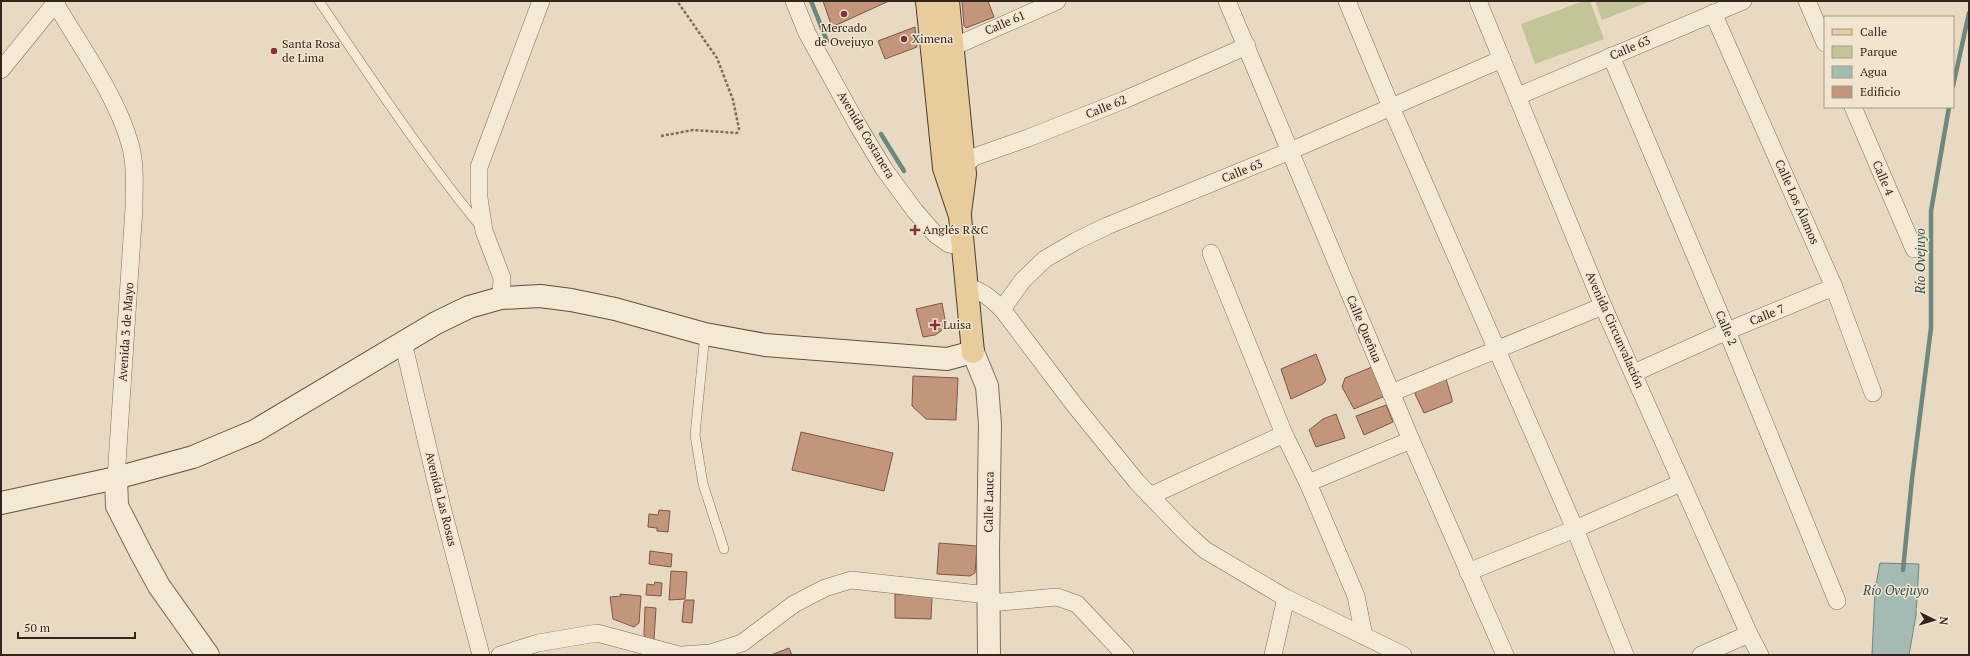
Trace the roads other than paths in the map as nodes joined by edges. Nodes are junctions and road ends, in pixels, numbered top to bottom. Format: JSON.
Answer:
{"nodes":[{"id":1,"x":319,"y":1,"type":"edge"},
{"id":2,"x":541,"y":1,"type":"edge"},
{"id":3,"x":794,"y":1,"type":"edge"},
{"id":4,"x":927,"y":1,"type":"edge"},
{"id":5,"x":948,"y":1,"type":"edge"},
{"id":6,"x":1058,"y":1,"type":"edge"},
{"id":7,"x":1227,"y":1,"type":"edge"},
{"id":8,"x":1347,"y":1,"type":"edge"},
{"id":9,"x":1478,"y":1,"type":"edge"},
{"id":10,"x":1743,"y":1,"type":"edge"},
{"id":11,"x":1807,"y":1,"type":"edge"},
{"id":12,"x":56,"y":2,"type":"edge"},
{"id":13,"x":1713,"y":13,"type":"junction"},
{"id":14,"x":1824,"y":40,"type":"edge"},
{"id":15,"x":1247,"y":46,"type":"junction"},
{"id":16,"x":942,"y":48,"type":"junction"},
{"id":17,"x":1611,"y":56,"type":"junction"},
{"id":18,"x":1502,"y":59,"type":"junction"},
{"id":19,"x":1,"y":70,"type":"edge"},
{"id":20,"x":1518,"y":96,"type":"junction"},
{"id":21,"x":1391,"y":107,"type":"junction"},
{"id":22,"x":1853,"y":108,"type":"edge"},
{"id":23,"x":1290,"y":151,"type":"junction"},
{"id":24,"x":954,"y":167,"type":"junction"},
{"id":25,"x":484,"y":231,"type":"junction"},
{"id":26,"x":963,"y":246,"type":"junction"},
{"id":27,"x":1914,"y":249,"type":"dead end"},
{"id":28,"x":1211,"y":253,"type":"dead end"},
{"id":29,"x":1834,"y":287,"type":"junction"},
{"id":30,"x":968,"y":288,"type":"junction"},
{"id":31,"x":501,"y":298,"type":"junction"},
{"id":32,"x":1603,"y":306,"type":"junction"},
{"id":33,"x":1002,"y":309,"type":"junction"},
{"id":34,"x":1727,"y":331,"type":"junction"},
{"id":35,"x":705,"y":334,"type":"junction"},
{"id":36,"x":403,"y":342,"type":"junction"},
{"id":37,"x":1496,"y":349,"type":"junction"},
{"id":38,"x":973,"y":352,"type":"junction"},
{"id":39,"x":1634,"y":373,"type":"junction"},
{"id":40,"x":1391,"y":393,"type":"junction"},
{"id":41,"x":1873,"y":393,"type":"dead end"},
{"id":42,"x":1284,"y":434,"type":"junction"},
{"id":43,"x":1411,"y":440,"type":"junction"},
{"id":44,"x":116,"y":478,"type":"junction"},
{"id":45,"x":1681,"y":483,"type":"junction"},
{"id":46,"x":1308,"y":484,"type":"junction"},
{"id":47,"x":1150,"y":496,"type":"junction"},
{"id":48,"x":1,"y":503,"type":"edge"},
{"id":49,"x":1575,"y":529,"type":"junction"},
{"id":50,"x":724,"y":550,"type":"dead end"},
{"id":51,"x":1468,"y":572,"type":"junction"},
{"id":52,"x":1286,"y":598,"type":"junction"},
{"id":53,"x":988,"y":599,"type":"junction"},
{"id":54,"x":1837,"y":601,"type":"dead end"},
{"id":55,"x":1749,"y":634,"type":"junction"},
{"id":56,"x":1364,"y":636,"type":"junction"},
{"id":57,"x":208,"y":655,"type":"edge"},
{"id":58,"x":481,"y":655,"type":"edge"},
{"id":59,"x":500,"y":655,"type":"edge"},
{"id":60,"x":679,"y":655,"type":"edge"},
{"id":61,"x":682,"y":655,"type":"edge"},
{"id":62,"x":989,"y":655,"type":"edge"},
{"id":63,"x":1125,"y":655,"type":"edge"},
{"id":64,"x":1273,"y":655,"type":"edge"},
{"id":65,"x":1403,"y":655,"type":"edge"},
{"id":66,"x":1505,"y":655,"type":"edge"},
{"id":67,"x":1624,"y":655,"type":"edge"},
{"id":68,"x":1701,"y":655,"type":"edge"},
{"id":69,"x":1760,"y":655,"type":"edge"}],
"edges":[{"from":1,"to":25,"type":"lane"},
{"from":2,"to":25,"type":"street"},
{"from":3,"to":26,"type":"street","name":"Avenida Costanera"},
{"from":4,"to":16,"type":"main road"},
{"from":5,"to":16,"type":"main road"},
{"from":6,"to":16,"type":"street","name":"Calle 61"},
{"from":7,"to":15,"type":"street","name":"Calle Queñua"},
{"from":8,"to":21,"type":"street"},
{"from":9,"to":18,"type":"street","name":"Avenida Circunvalación"},
{"from":10,"to":13,"type":"street","name":"Calle 63"},
{"from":11,"to":14,"type":"street"},
{"from":12,"to":19,"type":"street"},
{"from":12,"to":44,"type":"street","name":"Avenida 3 de Mayo"},
{"from":13,"to":17,"type":"street","name":"Calle 63"},
{"from":13,"to":29,"type":"street","name":"Calle Los Álamos"},
{"from":15,"to":23,"type":"street","name":"Calle Queñua"},
{"from":15,"to":24,"type":"street","name":"Calle 62"},
{"from":16,"to":24,"type":"main road"},
{"from":17,"to":20,"type":"street","name":"Calle 63"},
{"from":17,"to":34,"type":"street","name":"Calle 2"},
{"from":18,"to":20,"type":"street","name":"Avenida Circunvalación"},
{"from":18,"to":21,"type":"street","name":"Calle 63"},
{"from":20,"to":32,"type":"street","name":"Avenida Circunvalación"},
{"from":21,"to":23,"type":"street","name":"Calle 63"},
{"from":21,"to":37,"type":"street"},
{"from":22,"to":27,"type":"street","name":"Calle 4"},
{"from":23,"to":33,"type":"street","name":"Calle 63"},
{"from":23,"to":40,"type":"street","name":"Calle Queñua"},
{"from":24,"to":26,"type":"main road"},
{"from":25,"to":31,"type":"street"},
{"from":26,"to":30,"type":"main road"},
{"from":28,"to":42,"type":"street"},
{"from":29,"to":34,"type":"street","name":"Calle 7"},
{"from":29,"to":41,"type":"street","name":"Calle Los Álamos"},
{"from":30,"to":33,"type":"street"},
{"from":30,"to":38,"type":"main road"},
{"from":31,"to":35,"type":"main road"},
{"from":31,"to":36,"type":"main road"},
{"from":32,"to":37,"type":"street"},
{"from":32,"to":39,"type":"street","name":"Avenida Circunvalación"},
{"from":33,"to":47,"type":"street"},
{"from":34,"to":39,"type":"street","name":"Calle 7"},
{"from":34,"to":54,"type":"street","name":"Calle 2"},
{"from":35,"to":38,"type":"main road"},
{"from":35,"to":50,"type":"lane"},
{"from":36,"to":44,"type":"main road"},
{"from":36,"to":58,"type":"street","name":"Avenida Las Rosas"},
{"from":37,"to":40,"type":"street"},
{"from":37,"to":49,"type":"street"},
{"from":38,"to":53,"type":"main road","name":"Calle Lauca"},
{"from":39,"to":45,"type":"street","name":"Avenida Circunvalación"},
{"from":40,"to":43,"type":"street","name":"Calle Queñua"},
{"from":42,"to":46,"type":"street"},
{"from":42,"to":47,"type":"street"},
{"from":43,"to":46,"type":"street"},
{"from":43,"to":51,"type":"street","name":"Calle Queñua"},
{"from":44,"to":48,"type":"main road"},
{"from":44,"to":57,"type":"main road","name":"Avenida 3 de Mayo"},
{"from":45,"to":49,"type":"street"},
{"from":45,"to":55,"type":"street","name":"Avenida Circunvalación"},
{"from":46,"to":56,"type":"street"},
{"from":47,"to":52,"type":"street"},
{"from":49,"to":51,"type":"street"},
{"from":49,"to":67,"type":"street"},
{"from":51,"to":66,"type":"street","name":"Calle Queñua"},
{"from":52,"to":56,"type":"street"},
{"from":52,"to":64,"type":"street"},
{"from":53,"to":61,"type":"street"},
{"from":53,"to":62,"type":"main road","name":"Calle Lauca"},
{"from":53,"to":63,"type":"street"},
{"from":55,"to":68,"type":"street"},
{"from":55,"to":69,"type":"street","name":"Avenida Circunvalación"},
{"from":56,"to":65,"type":"street"},
{"from":59,"to":60,"type":"street"}]}
